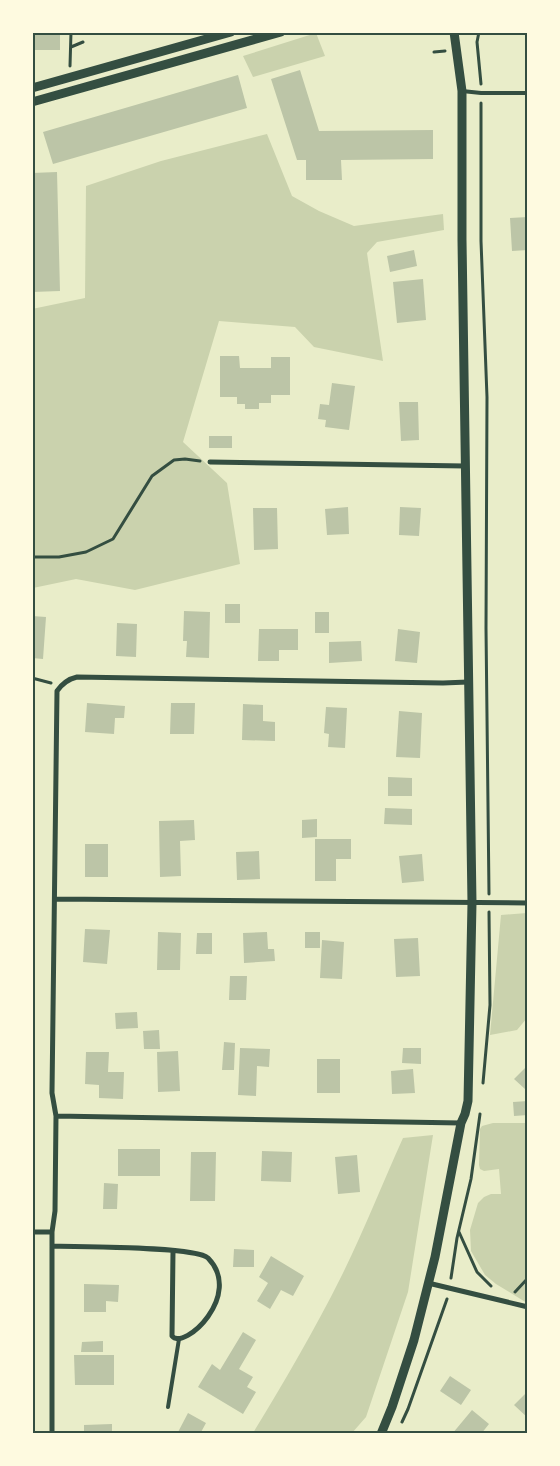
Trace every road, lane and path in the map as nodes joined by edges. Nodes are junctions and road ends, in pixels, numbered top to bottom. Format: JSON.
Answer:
{"nodes":[{"id":1,"x":71,"y":32,"type":"edge"},
{"id":2,"x":231,"y":32,"type":"edge"},
{"id":3,"x":281,"y":32,"type":"edge"},
{"id":4,"x":454,"y":32,"type":"edge"},
{"id":5,"x":475,"y":32,"type":"edge"},
{"id":6,"x":479,"y":32,"type":"edge"},
{"id":7,"x":83,"y":42,"type":"dead end"},
{"id":8,"x":477,"y":42,"type":"junction"},
{"id":9,"x":71,"y":47,"type":"junction"},
{"id":10,"x":70,"y":71,"type":"dead end"},
{"id":11,"x":32,"y":88,"type":"edge"},
{"id":12,"x":462,"y":90,"type":"junction"},
{"id":13,"x":481,"y":93,"type":"junction"},
{"id":14,"x":528,"y":93,"type":"edge"},
{"id":15,"x":32,"y":102,"type":"edge"},
{"id":16,"x":210,"y":462,"type":"joint"},
{"id":17,"x":465,"y":466,"type":"junction"},
{"id":18,"x":32,"y":557,"type":"edge"},
{"id":19,"x":32,"y":678,"type":"edge"},
{"id":20,"x":468,"y":682,"type":"junction"},
{"id":21,"x":61,"y":685,"type":"junction"},
{"id":22,"x":56,"y":899,"type":"junction"},
{"id":23,"x":472,"y":903,"type":"junction"},
{"id":24,"x":489,"y":903,"type":"junction"},
{"id":25,"x":528,"y":903,"type":"edge"},
{"id":26,"x":487,"y":1038,"type":"dead end"},
{"id":27,"x":56,"y":1116,"type":"junction"},
{"id":28,"x":461,"y":1123,"type":"junction"},
{"id":29,"x":458,"y":1231,"type":"dead end"},
{"id":30,"x":32,"y":1232,"type":"edge"},
{"id":31,"x":52,"y":1232,"type":"junction"},
{"id":32,"x":52,"y":1246,"type":"junction"},
{"id":33,"x":173,"y":1251,"type":"junction"},
{"id":34,"x":528,"y":1278,"type":"edge"},
{"id":35,"x":428,"y":1283,"type":"junction"},
{"id":36,"x":506,"y":1301,"type":"junction"},
{"id":37,"x":528,"y":1307,"type":"edge"},
{"id":38,"x":179,"y":1340,"type":"junction"},
{"id":39,"x":168,"y":1407,"type":"dead end"},
{"id":40,"x":52,"y":1434,"type":"edge"},
{"id":41,"x":381,"y":1434,"type":"edge"}],
"edges":[{"from":1,"to":9,"type":"path"},
{"from":2,"to":11,"type":"street"},
{"from":3,"to":15,"type":"street"},
{"from":4,"to":12,"type":"street"},
{"from":5,"to":8,"type":"path"},
{"from":6,"to":8,"type":"path"},
{"from":7,"to":9,"type":"path"},
{"from":8,"to":13,"type":"path"},
{"from":9,"to":10,"type":"path"},
{"from":12,"to":13,"type":"lane"},
{"from":12,"to":17,"type":"street"},
{"from":13,"to":14,"type":"lane"},
{"from":13,"to":24,"type":"path"},
{"from":16,"to":17,"type":"street"},
{"from":16,"to":18,"type":"path"},
{"from":17,"to":20,"type":"street"},
{"from":19,"to":21,"type":"path"},
{"from":20,"to":21,"type":"street"},
{"from":20,"to":23,"type":"street"},
{"from":21,"to":22,"type":"street"},
{"from":22,"to":23,"type":"street"},
{"from":22,"to":27,"type":"street"},
{"from":23,"to":24,"type":"street"},
{"from":23,"to":28,"type":"street"},
{"from":24,"to":25,"type":"street"},
{"from":24,"to":26,"type":"path"},
{"from":27,"to":28,"type":"street"},
{"from":27,"to":31,"type":"street"},
{"from":28,"to":35,"type":"street"},
{"from":29,"to":36,"type":"path"},
{"from":30,"to":31,"type":"street"},
{"from":31,"to":32,"type":"street"},
{"from":32,"to":33,"type":"street"},
{"from":32,"to":40,"type":"street"},
{"from":33,"to":38,"type":"street"},
{"from":33,"to":38,"type":"street"},
{"from":34,"to":36,"type":"path"},
{"from":35,"to":36,"type":"street"},
{"from":35,"to":41,"type":"street"},
{"from":36,"to":37,"type":"street"},
{"from":38,"to":39,"type":"lane"}]}
